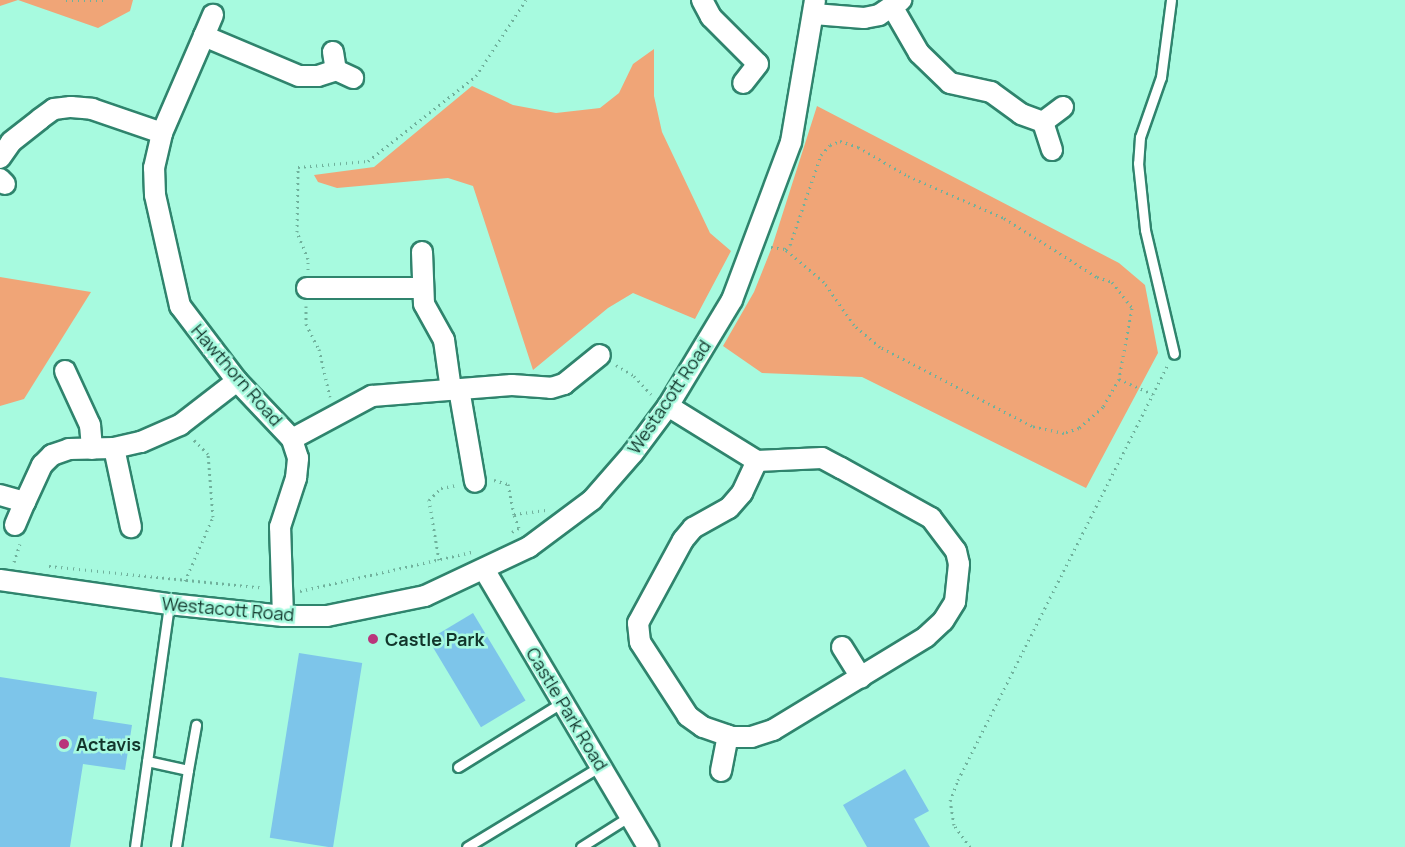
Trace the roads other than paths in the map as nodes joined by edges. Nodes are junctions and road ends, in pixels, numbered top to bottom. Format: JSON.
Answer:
{"nodes":[{"id":1,"x":702,"y":0,"type":"edge"},
{"id":2,"x":1171,"y":0,"type":"edge"},
{"id":3,"x":897,"y":4,"type":"edge"},
{"id":4,"x":814,"y":7,"type":"edge"},
{"id":5,"x":213,"y":15,"type":"dead end"},
{"id":6,"x":204,"y":36,"type":"junction"},
{"id":7,"x":341,"y":67,"type":"dead end"},
{"id":8,"x":743,"y":83,"type":"dead end"},
{"id":9,"x":1063,"y":107,"type":"dead end"},
{"id":10,"x":1043,"y":122,"type":"junction"},
{"id":11,"x":162,"y":132,"type":"junction"},
{"id":12,"x":1052,"y":150,"type":"dead end"},
{"id":13,"x":0,"y":158,"type":"edge"},
{"id":14,"x":422,"y":252,"type":"dead end"},
{"id":15,"x":307,"y":288,"type":"road end"},
{"id":16,"x":422,"y":288,"type":"junction"},
{"id":17,"x":1174,"y":354,"type":"road end"},
{"id":18,"x":600,"y":355,"type":"road end"},
{"id":19,"x":65,"y":371,"type":"dead end"},
{"id":20,"x":237,"y":381,"type":"junction"},
{"id":21,"x":455,"y":390,"type":"junction"},
{"id":22,"x":662,"y":403,"type":"junction"},
{"id":23,"x":292,"y":439,"type":"junction"},
{"id":24,"x":114,"y":448,"type":"junction"},
{"id":25,"x":92,"y":449,"type":"junction"},
{"id":26,"x":757,"y":461,"type":"junction"},
{"id":27,"x":475,"y":482,"type":"road end"},
{"id":28,"x":0,"y":495,"type":"edge"},
{"id":29,"x":25,"y":502,"type":"junction"},
{"id":30,"x":15,"y":525,"type":"dead end"},
{"id":31,"x":131,"y":528,"type":"dead end"},
{"id":32,"x":4,"y":570,"type":"edge"},
{"id":33,"x":485,"y":570,"type":"junction"},
{"id":34,"x":169,"y":604,"type":"junction"},
{"id":35,"x":283,"y":616,"type":"junction"},
{"id":36,"x":842,"y":646,"type":"dead end"},
{"id":37,"x":861,"y":677,"type":"junction"},
{"id":38,"x":563,"y":702,"type":"junction"},
{"id":39,"x":196,"y":725,"type":"dead end"},
{"id":40,"x":728,"y":736,"type":"junction"},
{"id":41,"x":147,"y":761,"type":"junction"},
{"id":42,"x":601,"y":766,"type":"junction"},
{"id":43,"x":458,"y":767,"type":"dead end"},
{"id":44,"x":188,"y":770,"type":"junction"},
{"id":45,"x":721,"y":771,"type":"dead end"},
{"id":46,"x":630,"y":816,"type":"junction"},
{"id":47,"x":135,"y":847,"type":"edge"},
{"id":48,"x":176,"y":847,"type":"edge"},
{"id":49,"x":467,"y":847,"type":"edge"},
{"id":50,"x":581,"y":847,"type":"edge"},
{"id":51,"x":648,"y":847,"type":"edge"}],
"edges":[{"from":1,"to":8,"type":"street"},
{"from":2,"to":17,"type":"lane"},
{"from":3,"to":4,"type":"street"},
{"from":3,"to":10,"type":"street"},
{"from":4,"to":22,"type":"street","name":"Westacott Road"},
{"from":5,"to":6,"type":"street","name":"Hawthorn Road"},
{"from":6,"to":7,"type":"street"},
{"from":6,"to":11,"type":"street","name":"Hawthorn Road"},
{"from":9,"to":10,"type":"street"},
{"from":10,"to":12,"type":"street"},
{"from":11,"to":13,"type":"street"},
{"from":11,"to":20,"type":"street","name":"Hawthorn Road"},
{"from":14,"to":16,"type":"street"},
{"from":15,"to":16,"type":"street"},
{"from":16,"to":21,"type":"street"},
{"from":18,"to":21,"type":"street"},
{"from":19,"to":25,"type":"street"},
{"from":20,"to":23,"type":"street","name":"Hawthorn Road"},
{"from":20,"to":24,"type":"street"},
{"from":21,"to":23,"type":"street"},
{"from":21,"to":27,"type":"street"},
{"from":22,"to":26,"type":"street"},
{"from":22,"to":33,"type":"street","name":"Westacott Road"},
{"from":23,"to":35,"type":"street","name":"Hawthorn Road"},
{"from":24,"to":25,"type":"street"},
{"from":24,"to":31,"type":"street"},
{"from":25,"to":29,"type":"street"},
{"from":26,"to":37,"type":"street"},
{"from":26,"to":40,"type":"street"},
{"from":28,"to":29,"type":"street"},
{"from":29,"to":30,"type":"street"},
{"from":32,"to":34,"type":"street","name":"Westacott Road"},
{"from":33,"to":35,"type":"street","name":"Westacott Road"},
{"from":33,"to":38,"type":"street","name":"Castle Park Road"},
{"from":34,"to":35,"type":"street","name":"Westacott Road"},
{"from":34,"to":41,"type":"lane"},
{"from":36,"to":37,"type":"street"},
{"from":37,"to":40,"type":"street"},
{"from":38,"to":42,"type":"street","name":"Castle Park Road"},
{"from":38,"to":43,"type":"lane"},
{"from":39,"to":44,"type":"lane"},
{"from":40,"to":45,"type":"street"},
{"from":41,"to":44,"type":"lane"},
{"from":41,"to":47,"type":"lane"},
{"from":42,"to":46,"type":"street","name":"Castle Park Road"},
{"from":42,"to":49,"type":"lane"},
{"from":44,"to":48,"type":"lane"},
{"from":46,"to":50,"type":"lane"},
{"from":46,"to":51,"type":"street","name":"Castle Park Road"}]}
